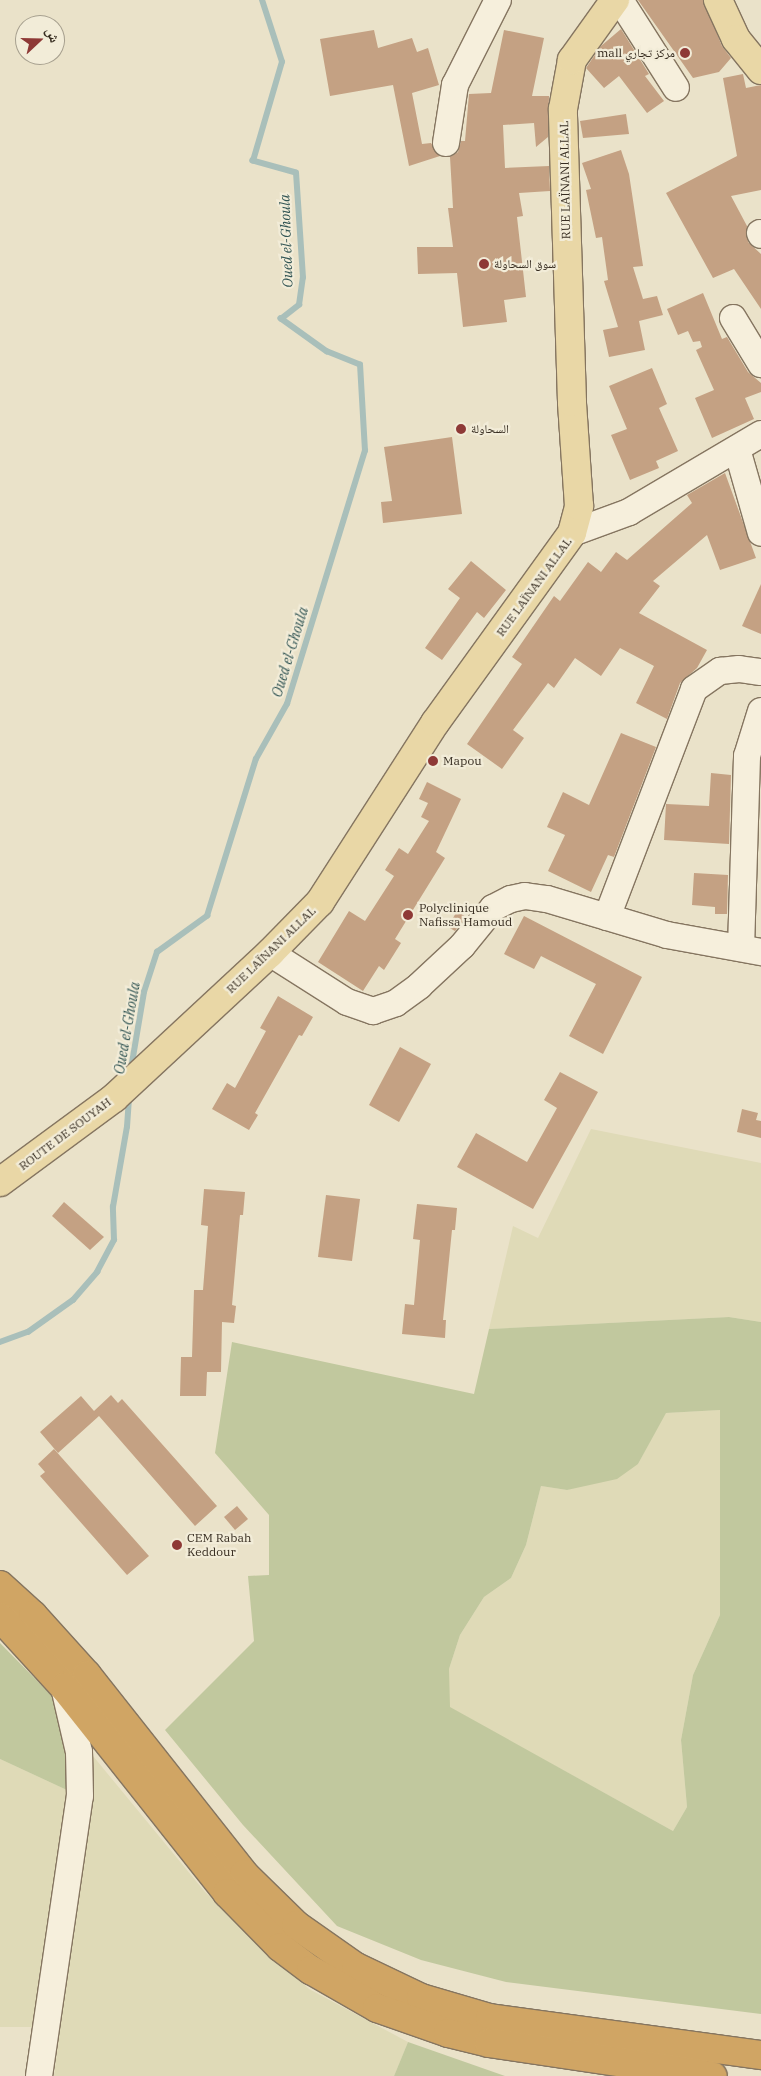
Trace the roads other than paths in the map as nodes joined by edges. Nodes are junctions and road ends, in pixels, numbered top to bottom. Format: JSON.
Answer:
{"nodes":[{"id":1,"x":498,"y":0,"type":"edge"},
{"id":2,"x":615,"y":0,"type":"edge"},
{"id":3,"x":620,"y":0,"type":"edge"},
{"id":4,"x":718,"y":0,"type":"edge"},
{"id":5,"x":761,"y":70,"type":"edge"},
{"id":6,"x":676,"y":88,"type":"dead end"},
{"id":7,"x":446,"y":143,"type":"dead end"},
{"id":8,"x":733,"y":318,"type":"dead end"},
{"id":9,"x":761,"y":364,"type":"edge"},
{"id":10,"x":761,"y":434,"type":"edge"},
{"id":11,"x":737,"y":449,"type":"junction"},
{"id":12,"x":572,"y":533,"type":"junction"},
{"id":13,"x":761,"y":533,"type":"edge"},
{"id":14,"x":761,"y":672,"type":"edge"},
{"id":15,"x":761,"y":711,"type":"edge"},
{"id":16,"x":606,"y":917,"type":"junction"},
{"id":17,"x":751,"y":950,"type":"edge"},
{"id":18,"x":270,"y":953,"type":"junction"},
{"id":19,"x":151,"y":1063,"type":"joint"},
{"id":20,"x":0,"y":1182,"type":"edge"},
{"id":21,"x":0,"y":1585,"type":"edge"},
{"id":22,"x":0,"y":1616,"type":"edge"},
{"id":23,"x":64,"y":1687,"type":"junction"},
{"id":24,"x":761,"y":2055,"type":"edge"},
{"id":25,"x":39,"y":2076,"type":"edge"},
{"id":26,"x":713,"y":2076,"type":"edge"}],
"edges":[{"from":1,"to":7,"type":"street"},
{"from":2,"to":12,"type":"main road","name":"RUE LAÏNANI ALLAL"},
{"from":3,"to":6,"type":"street"},
{"from":4,"to":5,"type":"main road"},
{"from":8,"to":9,"type":"street"},
{"from":10,"to":11,"type":"street"},
{"from":11,"to":12,"type":"street"},
{"from":11,"to":13,"type":"street"},
{"from":12,"to":18,"type":"main road","name":"RUE LAÏNANI ALLAL"},
{"from":14,"to":16,"type":"street"},
{"from":15,"to":17,"type":"street"},
{"from":16,"to":17,"type":"street"},
{"from":16,"to":18,"type":"street"},
{"from":18,"to":19,"type":"main road","name":"RUE LAÏNANI ALLAL"},
{"from":19,"to":20,"type":"main road","name":"ROUTE DE SOUYAH"},
{"from":21,"to":24,"type":"highway"},
{"from":22,"to":23,"type":"highway"},
{"from":23,"to":25,"type":"street"},
{"from":23,"to":26,"type":"highway"}]}
